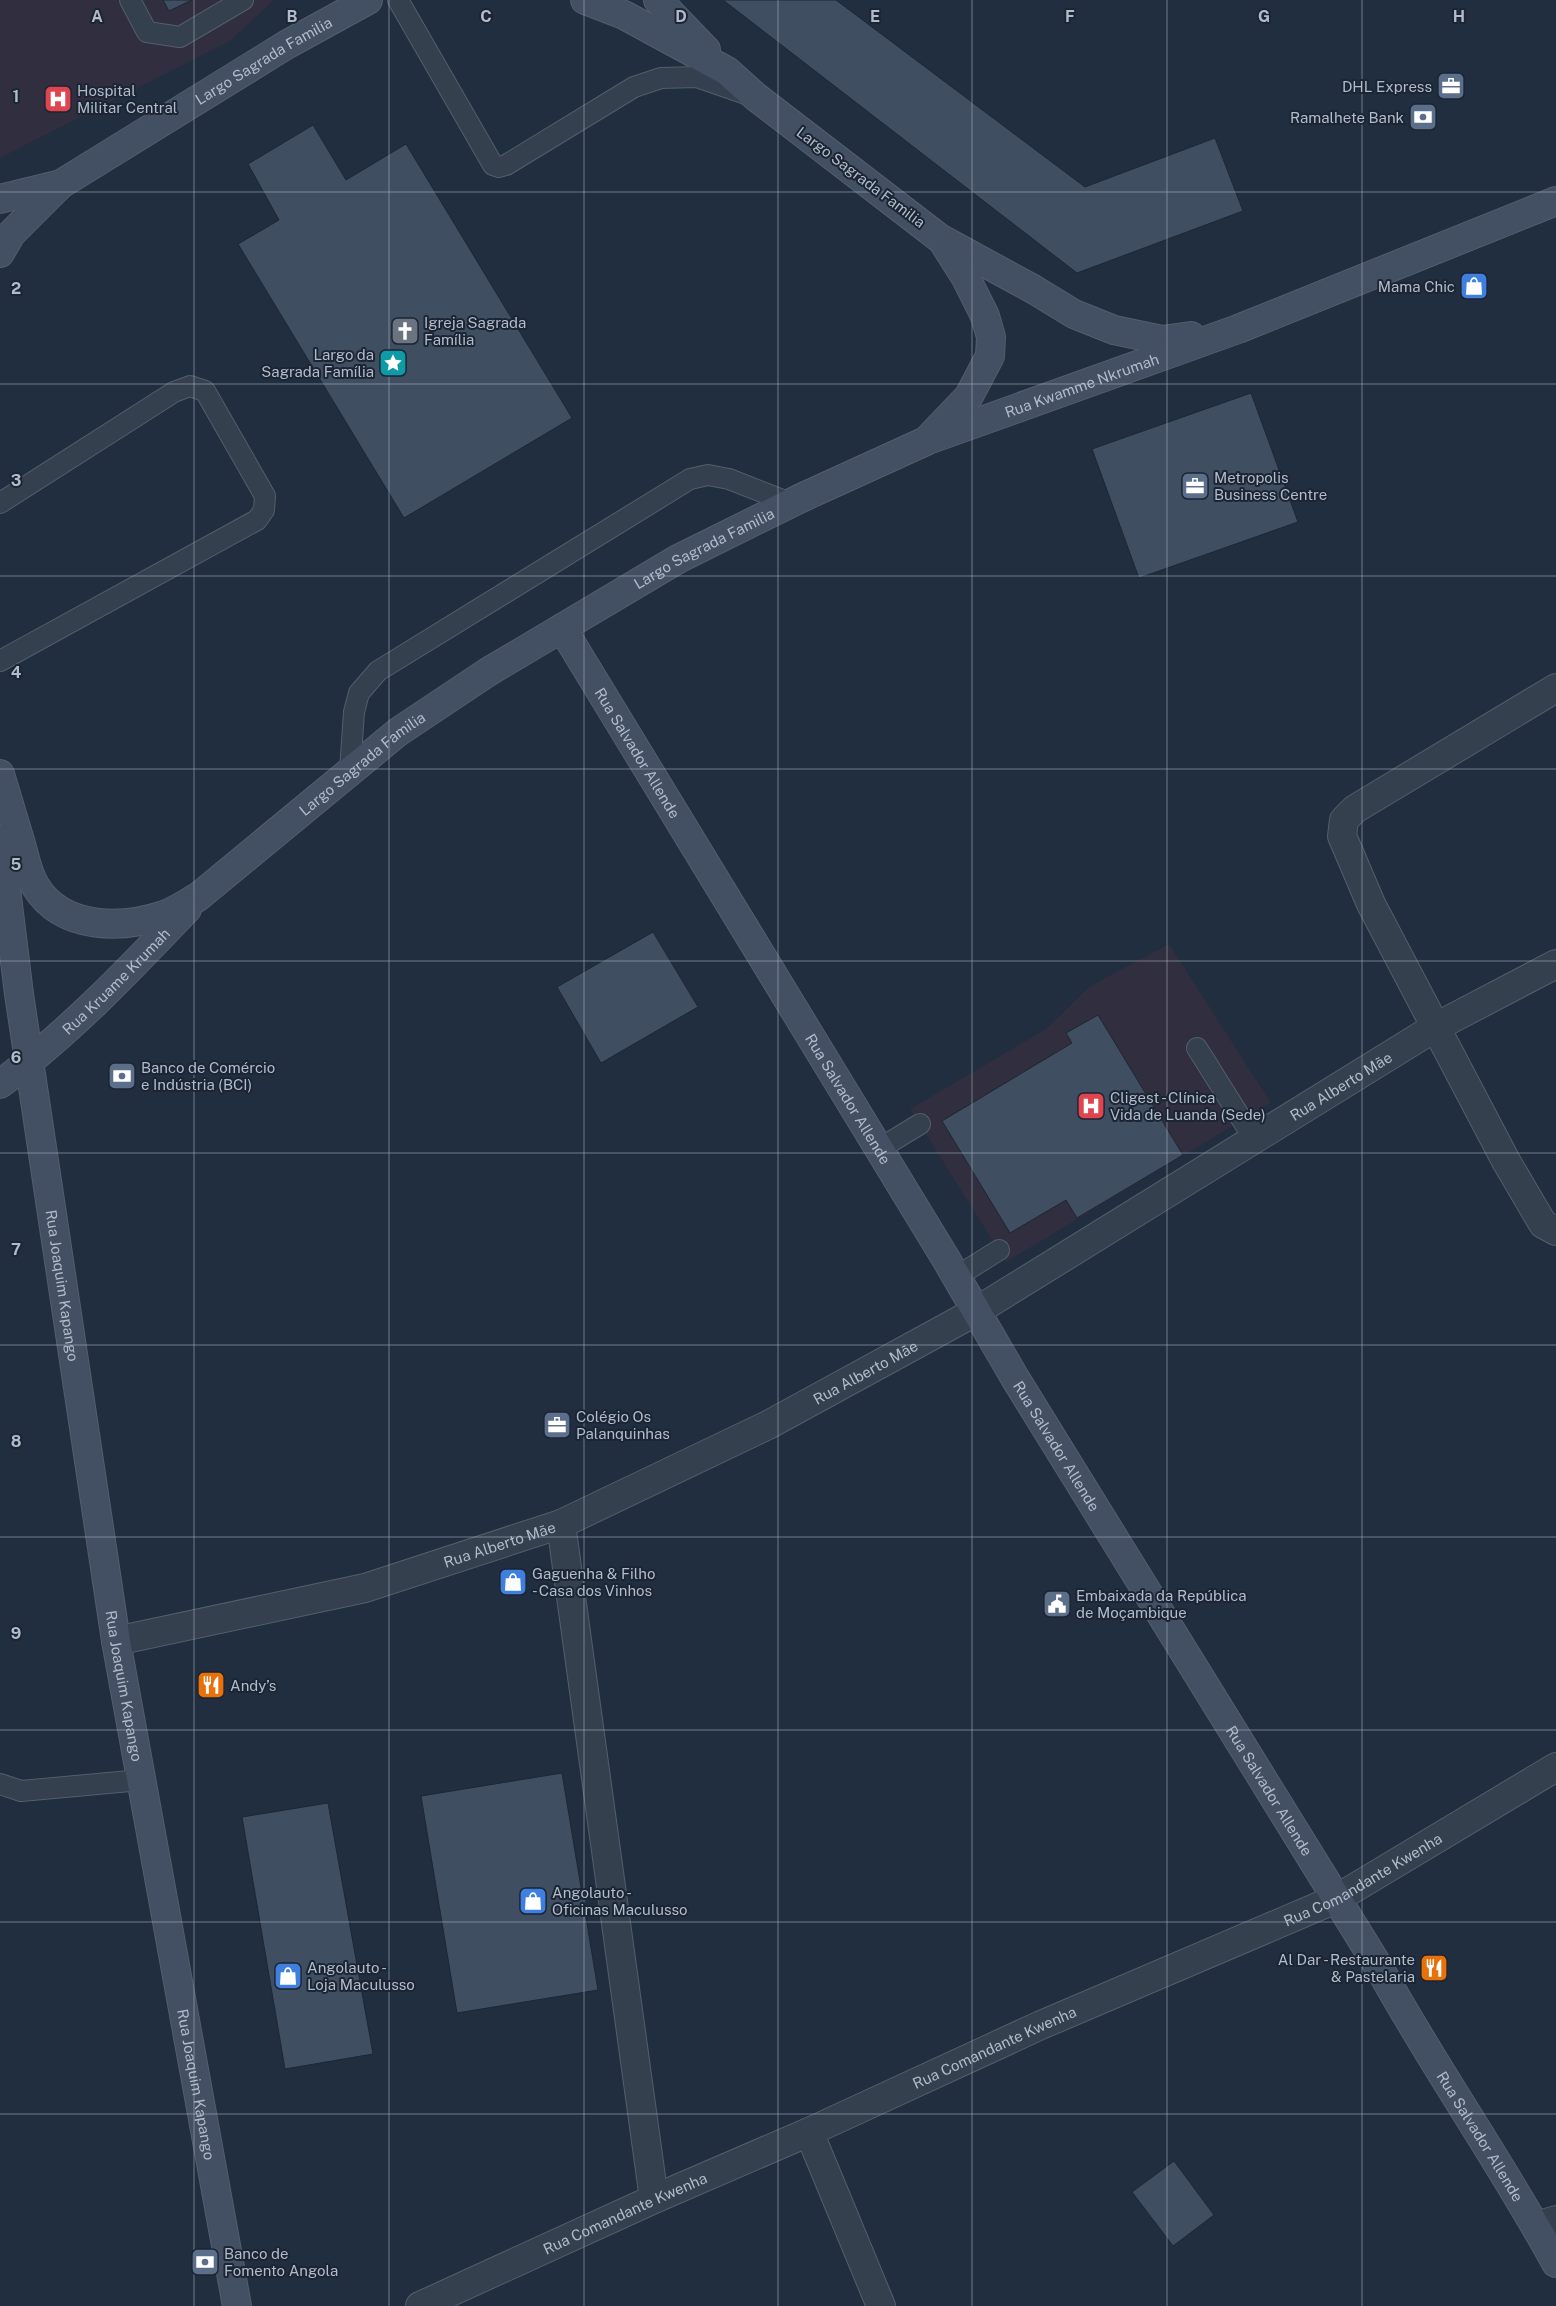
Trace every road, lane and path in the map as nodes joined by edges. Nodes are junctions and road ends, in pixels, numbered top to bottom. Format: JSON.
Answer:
{"nodes":[{"id":1,"x":130,"y":0,"type":"edge"},
{"id":2,"x":243,"y":0,"type":"edge"},
{"id":3,"x":368,"y":0,"type":"edge"},
{"id":4,"x":398,"y":0,"type":"edge"},
{"id":5,"x":585,"y":0,"type":"edge"},
{"id":6,"x":658,"y":0,"type":"edge"},
{"id":7,"x":727,"y":71,"type":"junction"},
{"id":8,"x":756,"y":97,"type":"junction"},
{"id":9,"x":61,"y":184,"type":"junction"},
{"id":10,"x":0,"y":198,"type":"edge"},
{"id":11,"x":1556,"y":201,"type":"edge"},
{"id":12,"x":942,"y":240,"type":"junction"},
{"id":13,"x":0,"y":253,"type":"edge"},
{"id":14,"x":1238,"y":330,"type":"junction"},
{"id":15,"x":926,"y":441,"type":"junction"},
{"id":16,"x":0,"y":503,"type":"edge"},
{"id":17,"x":790,"y":504,"type":"junction"},
{"id":18,"x":562,"y":628,"type":"junction"},
{"id":19,"x":0,"y":661,"type":"edge"},
{"id":20,"x":1556,"y":688,"type":"edge"},
{"id":21,"x":350,"y":770,"type":"junction"},
{"id":22,"x":0,"y":774,"type":"edge"},
{"id":23,"x":0,"y":840,"type":"edge"},
{"id":24,"x":198,"y":897,"type":"junction"},
{"id":25,"x":1556,"y":964,"type":"edge"},
{"id":26,"x":1434,"y":1028,"type":"junction"},
{"id":27,"x":1197,"y":1048,"type":"dead end"},
{"id":28,"x":30,"y":1062,"type":"junction"},
{"id":29,"x":0,"y":1084,"type":"edge"},
{"id":30,"x":920,"y":1124,"type":"dead end"},
{"id":31,"x":1254,"y":1139,"type":"junction"},
{"id":32,"x":879,"y":1149,"type":"junction"},
{"id":33,"x":1556,"y":1231,"type":"edge"},
{"id":34,"x":999,"y":1250,"type":"dead end"},
{"id":35,"x":956,"y":1277,"type":"junction"},
{"id":36,"x":975,"y":1312,"type":"junction"},
{"id":37,"x":561,"y":1524,"type":"junction"},
{"id":38,"x":116,"y":1641,"type":"junction"},
{"id":39,"x":1556,"y":1767,"type":"edge"},
{"id":40,"x":141,"y":1780,"type":"junction"},
{"id":41,"x":0,"y":1784,"type":"edge"},
{"id":42,"x":1336,"y":1899,"type":"junction"},
{"id":43,"x":809,"y":2132,"type":"junction"},
{"id":44,"x":654,"y":2199,"type":"junction"},
{"id":45,"x":1546,"y":2223,"type":"edge"},
{"id":46,"x":1556,"y":2263,"type":"edge"},
{"id":47,"x":237,"y":2306,"type":"edge"},
{"id":48,"x":420,"y":2306,"type":"edge"},
{"id":49,"x":881,"y":2306,"type":"edge"}],
"edges":[{"from":1,"to":2,"type":"lane"},
{"from":3,"to":9,"type":"street","name":"Largo Sagrada Familia"},
{"from":4,"to":8,"type":"lane"},
{"from":5,"to":7,"type":"street","name":"Largo Sagrada Familia"},
{"from":6,"to":7,"type":"street"},
{"from":7,"to":8,"type":"street","name":"Largo Sagrada Familia"},
{"from":8,"to":12,"type":"street","name":"Largo Sagrada Familia"},
{"from":9,"to":10,"type":"street"},
{"from":9,"to":13,"type":"street","name":"Largo Sagrada Familia"},
{"from":11,"to":14,"type":"street","name":"Rua Kwamme Nkrumah"},
{"from":12,"to":14,"type":"street","name":"Rua Kwamme Nkrumah"},
{"from":12,"to":15,"type":"street","name":"Largo Sagrada Familia"},
{"from":14,"to":15,"type":"street","name":"Rua Kwamme Nkrumah"},
{"from":15,"to":17,"type":"street","name":"Largo Sagrada Familia"},
{"from":16,"to":19,"type":"lane"},
{"from":17,"to":18,"type":"street","name":"Largo Sagrada Familia"},
{"from":17,"to":21,"type":"lane"},
{"from":18,"to":21,"type":"street","name":"Largo Sagrada Familia"},
{"from":18,"to":32,"type":"street","name":"Rua Salvador Allende"},
{"from":20,"to":26,"type":"street"},
{"from":21,"to":24,"type":"street","name":"Largo Sagrada Familia"},
{"from":22,"to":24,"type":"street","name":"Largo Sagrada Familia"},
{"from":23,"to":28,"type":"street","name":"Rua Joaquim Kapango"},
{"from":24,"to":28,"type":"street","name":"Rua Kruame Krumah"},
{"from":25,"to":26,"type":"street","name":"Rua Alberto Mãe"},
{"from":26,"to":31,"type":"street","name":"Rua Alberto Mãe"},
{"from":26,"to":33,"type":"street"},
{"from":27,"to":31,"type":"lane"},
{"from":28,"to":29,"type":"street","name":"Rua Kruame Krumah"},
{"from":28,"to":38,"type":"street","name":"Rua Joaquim Kapango"},
{"from":30,"to":32,"type":"lane"},
{"from":31,"to":36,"type":"street","name":"Rua Alberto Mãe"},
{"from":32,"to":35,"type":"street","name":"Rua Salvador Allende"},
{"from":34,"to":35,"type":"lane"},
{"from":35,"to":36,"type":"street","name":"Rua Salvador Allende"},
{"from":36,"to":37,"type":"street","name":"Rua Alberto Mãe"},
{"from":36,"to":42,"type":"street","name":"Rua Salvador Allende"},
{"from":37,"to":38,"type":"street","name":"Rua Alberto Mãe"},
{"from":37,"to":44,"type":"street"},
{"from":38,"to":40,"type":"street","name":"Rua Joaquim Kapango"},
{"from":39,"to":42,"type":"street","name":"Rua Comandante Kwenha"},
{"from":40,"to":41,"type":"lane"},
{"from":40,"to":47,"type":"street","name":"Rua Joaquim Kapango"},
{"from":42,"to":43,"type":"street","name":"Rua Comandante Kwenha"},
{"from":42,"to":45,"type":"street","name":"Rua Salvador Allende"},
{"from":43,"to":44,"type":"street","name":"Rua Comandante Kwenha"},
{"from":43,"to":49,"type":"street"},
{"from":44,"to":48,"type":"street","name":"Rua Comandante Kwenha"},
{"from":45,"to":46,"type":"street","name":"Rua Salvador Allende"}]}
